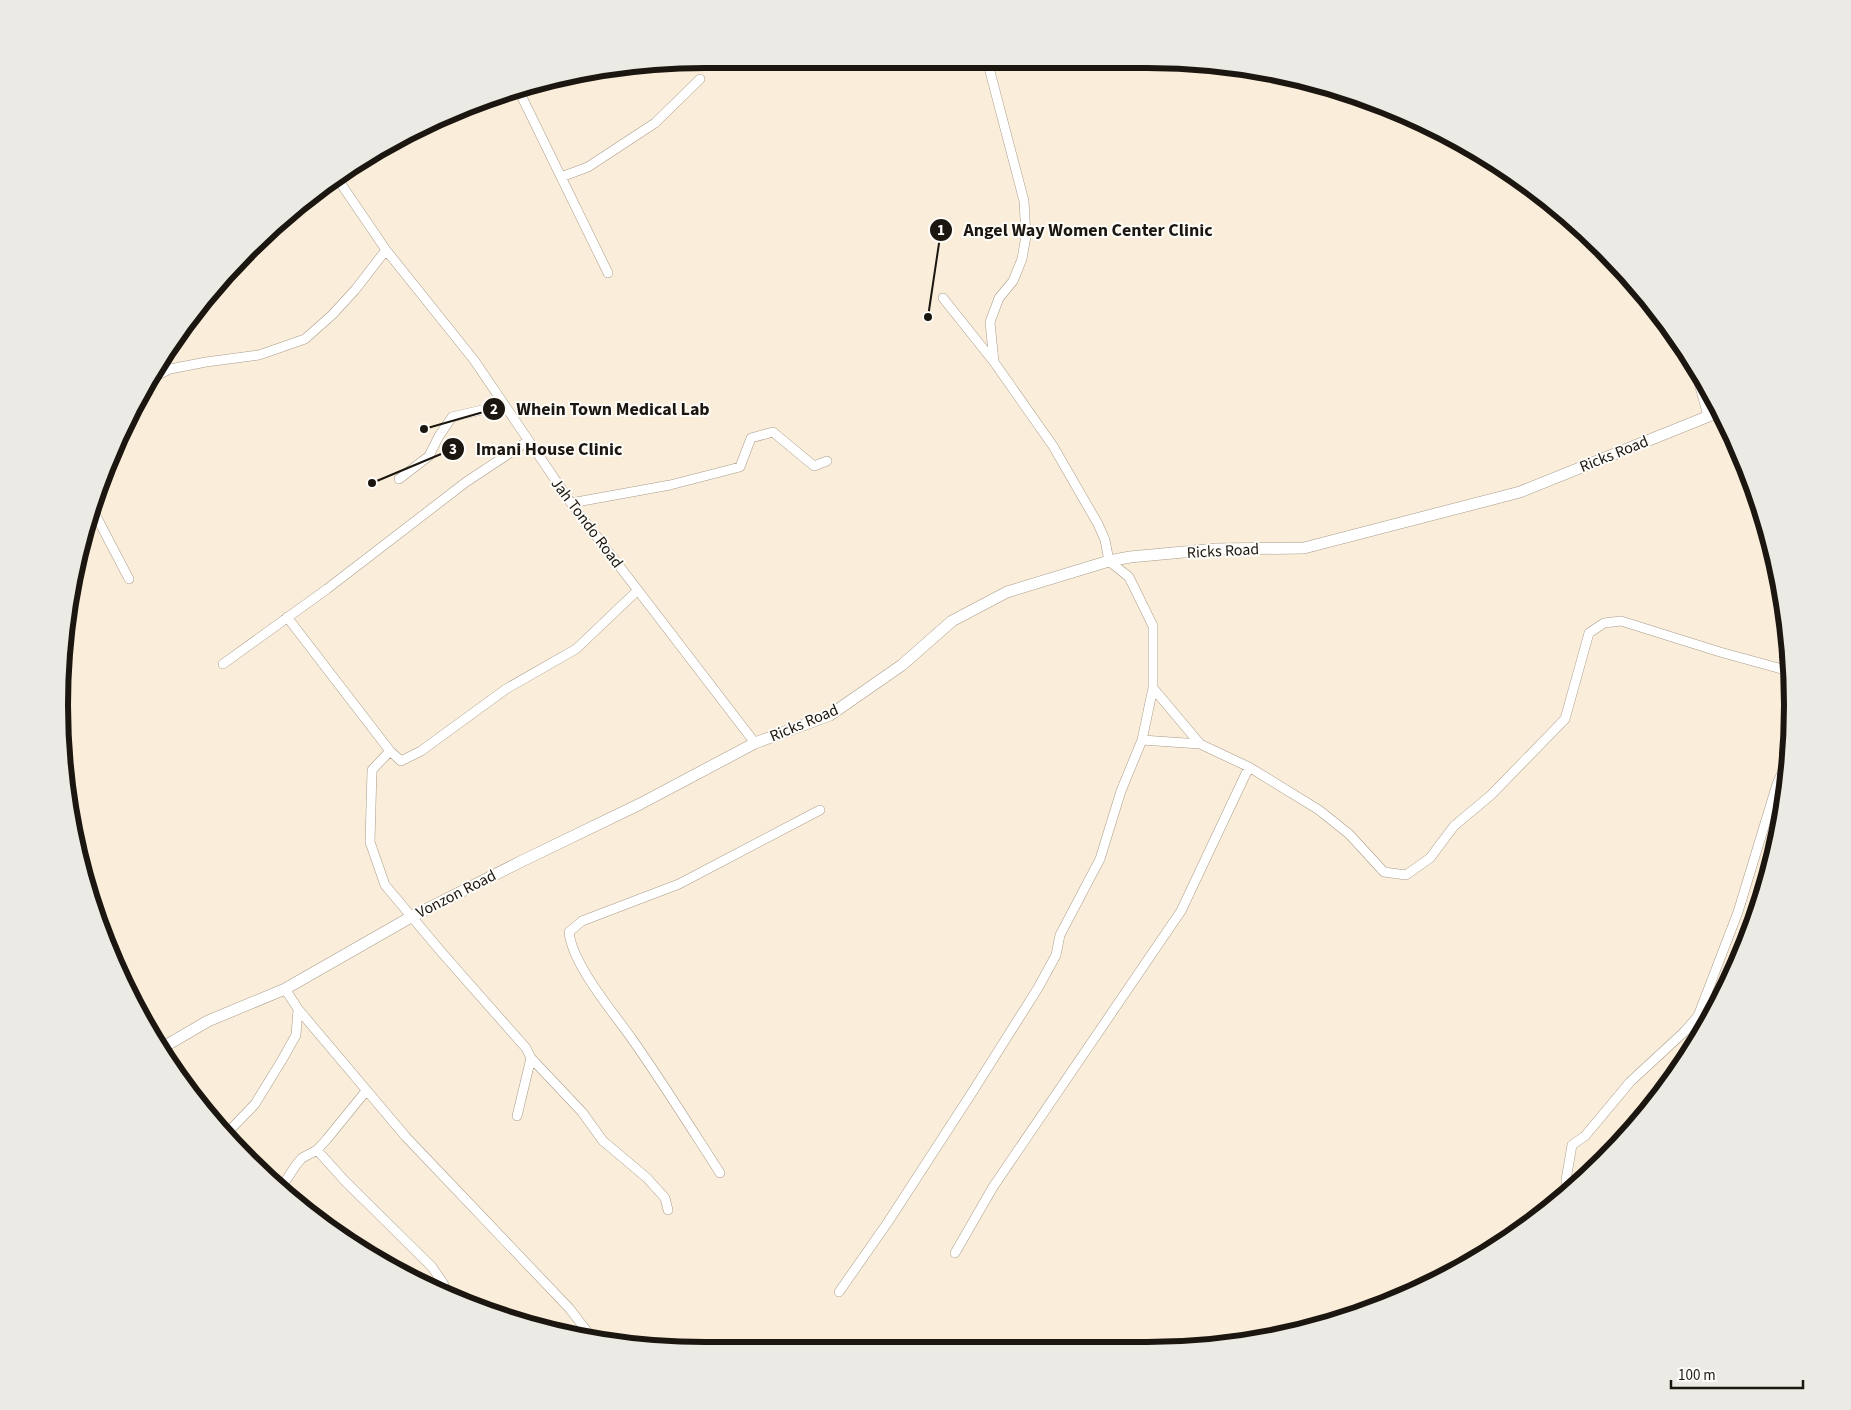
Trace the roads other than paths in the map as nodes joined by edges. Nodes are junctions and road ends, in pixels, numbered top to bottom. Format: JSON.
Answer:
{"nodes":[{"id":1,"x":990,"y":68,"type":"edge"},
{"id":2,"x":700,"y":79,"type":"dead end"},
{"id":3,"x":521,"y":95,"type":"edge"},
{"id":4,"x":561,"y":178,"type":"junction"},
{"id":5,"x":340,"y":183,"type":"edge"},
{"id":6,"x":386,"y":250,"type":"junction"},
{"id":7,"x":608,"y":272,"type":"dead end"},
{"id":8,"x":943,"y":298,"type":"dead end"},
{"id":9,"x":994,"y":362,"type":"junction"},
{"id":10,"x":161,"y":373,"type":"edge"},
{"id":11,"x":503,"y":405,"type":"junction"},
{"id":12,"x":1713,"y":414,"type":"edge"},
{"id":13,"x":528,"y":442,"type":"junction"},
{"id":14,"x":827,"y":461,"type":"dead end"},
{"id":15,"x":399,"y":479,"type":"dead end"},
{"id":16,"x":571,"y":503,"type":"junction"},
{"id":17,"x":96,"y":516,"type":"edge"},
{"id":18,"x":1109,"y":561,"type":"junction"},
{"id":19,"x":130,"y":579,"type":"dead end"},
{"id":20,"x":638,"y":590,"type":"junction"},
{"id":21,"x":287,"y":617,"type":"junction"},
{"id":22,"x":222,"y":664,"type":"dead end"},
{"id":23,"x":1782,"y":669,"type":"edge"},
{"id":24,"x":1153,"y":688,"type":"junction"},
{"id":25,"x":1142,"y":740,"type":"junction"},
{"id":26,"x":755,"y":743,"type":"junction"},
{"id":27,"x":1200,"y":744,"type":"junction"},
{"id":28,"x":390,"y":751,"type":"junction"},
{"id":29,"x":1249,"y":767,"type":"junction"},
{"id":30,"x":1779,"y":780,"type":"edge"},
{"id":31,"x":820,"y":810,"type":"dead end"},
{"id":32,"x":411,"y":917,"type":"junction"},
{"id":33,"x":284,"y":989,"type":"junction"},
{"id":34,"x":298,"y":1009,"type":"junction"},
{"id":35,"x":166,"y":1045,"type":"edge"},
{"id":36,"x":531,"y":1058,"type":"junction"},
{"id":37,"x":366,"y":1091,"type":"junction"},
{"id":38,"x":517,"y":1116,"type":"dead end"},
{"id":39,"x":230,"y":1130,"type":"edge"},
{"id":40,"x":317,"y":1150,"type":"junction"},
{"id":41,"x":720,"y":1173,"type":"dead end"},
{"id":42,"x":284,"y":1183,"type":"edge"},
{"id":43,"x":1566,"y":1184,"type":"edge"},
{"id":44,"x":668,"y":1210,"type":"dead end"},
{"id":45,"x":955,"y":1253,"type":"dead end"},
{"id":46,"x":445,"y":1287,"type":"edge"},
{"id":47,"x":839,"y":1292,"type":"dead end"},
{"id":48,"x":586,"y":1331,"type":"edge"}],
"edges":[{"from":1,"to":9,"type":"street"},
{"from":2,"to":4,"type":"street"},
{"from":3,"to":4,"type":"street"},
{"from":4,"to":7,"type":"street"},
{"from":5,"to":6,"type":"street","name":"Jah Tondo Road"},
{"from":6,"to":10,"type":"street"},
{"from":6,"to":11,"type":"street","name":"Jah Tondo Road"},
{"from":8,"to":9,"type":"street"},
{"from":9,"to":18,"type":"street"},
{"from":11,"to":13,"type":"street","name":"Jah Tondo Road"},
{"from":11,"to":15,"type":"street"},
{"from":12,"to":18,"type":"street","name":"Ricks Road"},
{"from":13,"to":16,"type":"street","name":"Jah Tondo Road"},
{"from":13,"to":21,"type":"street"},
{"from":14,"to":16,"type":"street"},
{"from":16,"to":20,"type":"street","name":"Jah Tondo Road"},
{"from":17,"to":19,"type":"street"},
{"from":18,"to":24,"type":"street"},
{"from":18,"to":26,"type":"street","name":"Ricks Road"},
{"from":20,"to":26,"type":"street","name":"Jah Tondo Road"},
{"from":20,"to":28,"type":"street"},
{"from":21,"to":22,"type":"street"},
{"from":21,"to":28,"type":"street"},
{"from":23,"to":29,"type":"street"},
{"from":24,"to":25,"type":"street"},
{"from":24,"to":27,"type":"street"},
{"from":25,"to":27,"type":"street"},
{"from":25,"to":47,"type":"street"},
{"from":26,"to":32,"type":"street","name":"Vonzon Road"},
{"from":27,"to":29,"type":"street"},
{"from":28,"to":32,"type":"street"},
{"from":29,"to":45,"type":"street"},
{"from":30,"to":43,"type":"street"},
{"from":31,"to":41,"type":"street"},
{"from":32,"to":33,"type":"street","name":"Vonzon Road"},
{"from":32,"to":36,"type":"street"},
{"from":33,"to":34,"type":"street"},
{"from":33,"to":35,"type":"street","name":"Vonzon Road"},
{"from":34,"to":37,"type":"street"},
{"from":34,"to":39,"type":"street"},
{"from":36,"to":38,"type":"street"},
{"from":36,"to":44,"type":"street"},
{"from":37,"to":40,"type":"street"},
{"from":37,"to":48,"type":"street"},
{"from":40,"to":42,"type":"street"},
{"from":40,"to":46,"type":"street"}]}
